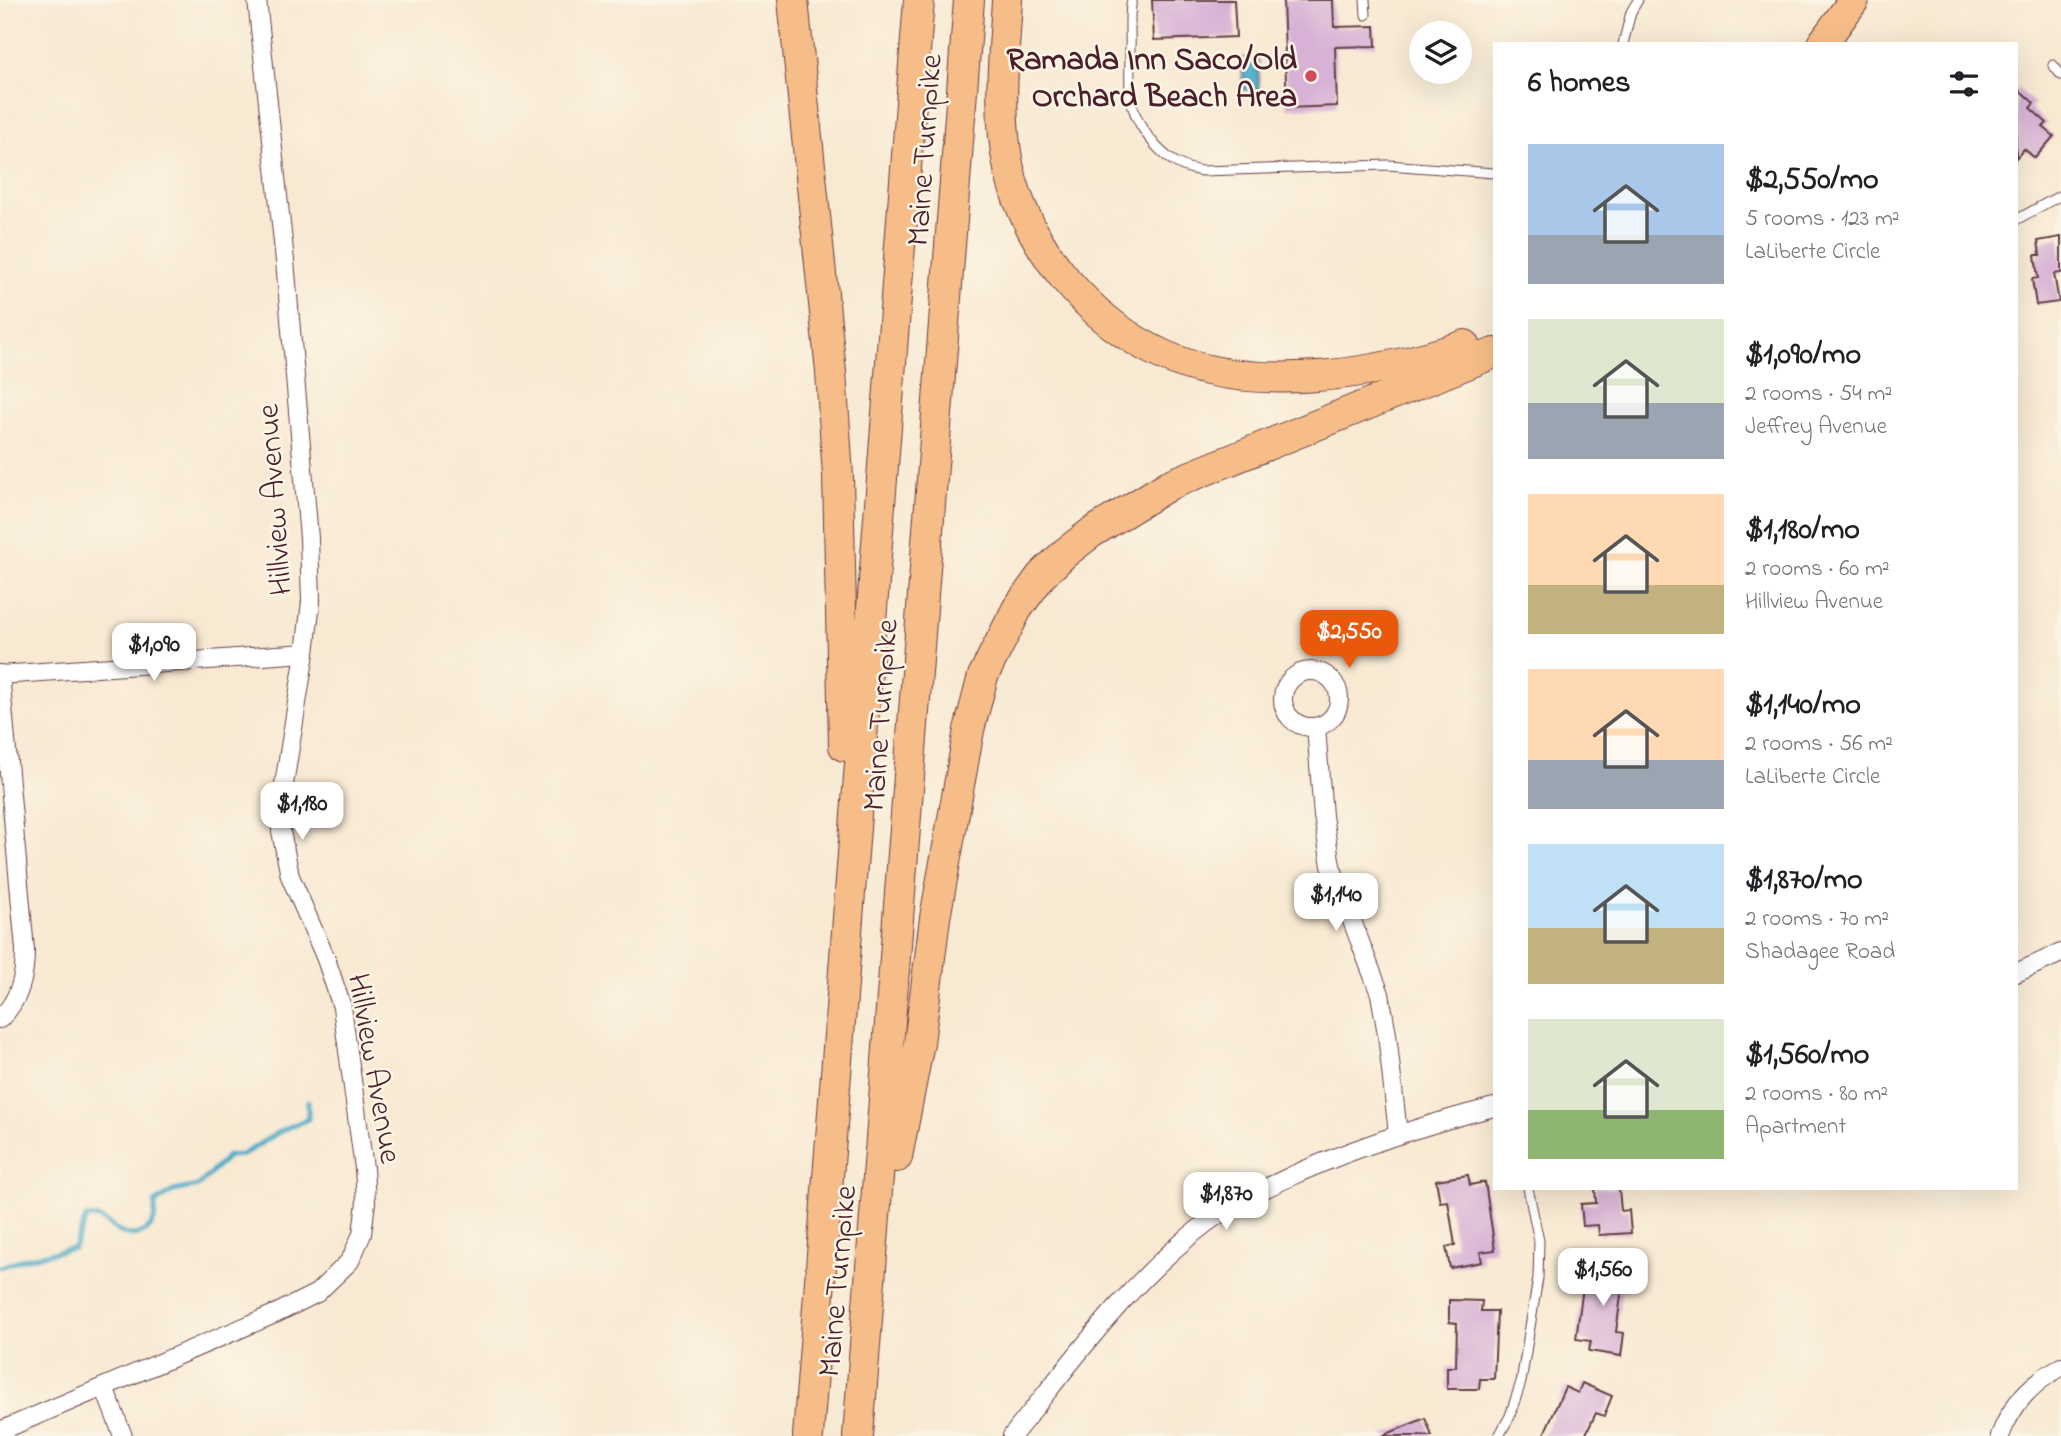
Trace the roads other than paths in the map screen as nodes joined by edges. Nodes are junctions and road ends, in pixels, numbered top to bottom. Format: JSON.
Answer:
{"nodes":[{"id":1,"x":257,"y":0,"type":"edge"},
{"id":2,"x":793,"y":0,"type":"edge"},
{"id":3,"x":919,"y":0,"type":"edge"},
{"id":4,"x":970,"y":0,"type":"edge"},
{"id":5,"x":1007,"y":0,"type":"edge"},
{"id":6,"x":1132,"y":0,"type":"edge"},
{"id":7,"x":1365,"y":0,"type":"edge"},
{"id":8,"x":1638,"y":0,"type":"edge"},
{"id":9,"x":1852,"y":0,"type":"edge"},
{"id":10,"x":1366,"y":15,"type":"dead end"},
{"id":11,"x":1624,"y":42,"type":"edge"},
{"id":12,"x":1821,"y":42,"type":"edge"},
{"id":13,"x":2053,"y":65,"type":"dead end"},
{"id":14,"x":2061,"y":75,"type":"edge"},
{"id":15,"x":1493,"y":173,"type":"edge"},
{"id":16,"x":2061,"y":195,"type":"edge"},
{"id":17,"x":2018,"y":219,"type":"edge"},
{"id":18,"x":1493,"y":334,"type":"edge"},
{"id":19,"x":1493,"y":352,"type":"edge"},
{"id":20,"x":305,"y":653,"type":"junction"},
{"id":21,"x":0,"y":675,"type":"edge"},
{"id":22,"x":1316,"y":727,"type":"dead end"},
{"id":23,"x":845,"y":953,"type":"junction"},
{"id":24,"x":2061,"y":953,"type":"edge"},
{"id":25,"x":2018,"y":972,"type":"edge"},
{"id":26,"x":0,"y":1019,"type":"edge"},
{"id":27,"x":1493,"y":1107,"type":"edge"},
{"id":28,"x":1398,"y":1134,"type":"junction"},
{"id":29,"x":1528,"y":1190,"type":"edge"},
{"id":30,"x":870,"y":1302,"type":"junction"},
{"id":31,"x":2061,"y":1367,"type":"edge"},
{"id":32,"x":104,"y":1387,"type":"junction"},
{"id":33,"x":0,"y":1431,"type":"edge"},
{"id":34,"x":123,"y":1436,"type":"edge"},
{"id":35,"x":808,"y":1436,"type":"edge"},
{"id":36,"x":858,"y":1436,"type":"edge"},
{"id":37,"x":1012,"y":1436,"type":"edge"},
{"id":38,"x":1499,"y":1436,"type":"edge"},
{"id":39,"x":2000,"y":1436,"type":"edge"}],
"edges":[{"from":1,"to":20,"type":"street","name":"Hillview Avenue"},
{"from":2,"to":23,"type":"highway"},
{"from":3,"to":23,"type":"highway","name":"Maine Turnpike"},
{"from":4,"to":30,"type":"highway","name":"Maine Turnpike"},
{"from":5,"to":18,"type":"highway"},
{"from":6,"to":15,"type":"lane"},
{"from":7,"to":10,"type":"lane"},
{"from":8,"to":11,"type":"lane"},
{"from":9,"to":12,"type":"highway"},
{"from":13,"to":14,"type":"lane"},
{"from":16,"to":17,"type":"lane"},
{"from":19,"to":30,"type":"highway"},
{"from":20,"to":21,"type":"street"},
{"from":20,"to":32,"type":"street","name":"Hillview Avenue"},
{"from":21,"to":26,"type":"street"},
{"from":22,"to":28,"type":"street"},
{"from":23,"to":35,"type":"highway","name":"Maine Turnpike"},
{"from":24,"to":25,"type":"street"},
{"from":27,"to":28,"type":"street"},
{"from":28,"to":37,"type":"street"},
{"from":29,"to":38,"type":"lane"},
{"from":30,"to":36,"type":"highway","name":"Maine Turnpike"},
{"from":31,"to":39,"type":"street"},
{"from":32,"to":33,"type":"street","name":"Hillview Avenue"},
{"from":32,"to":34,"type":"street"}]}
